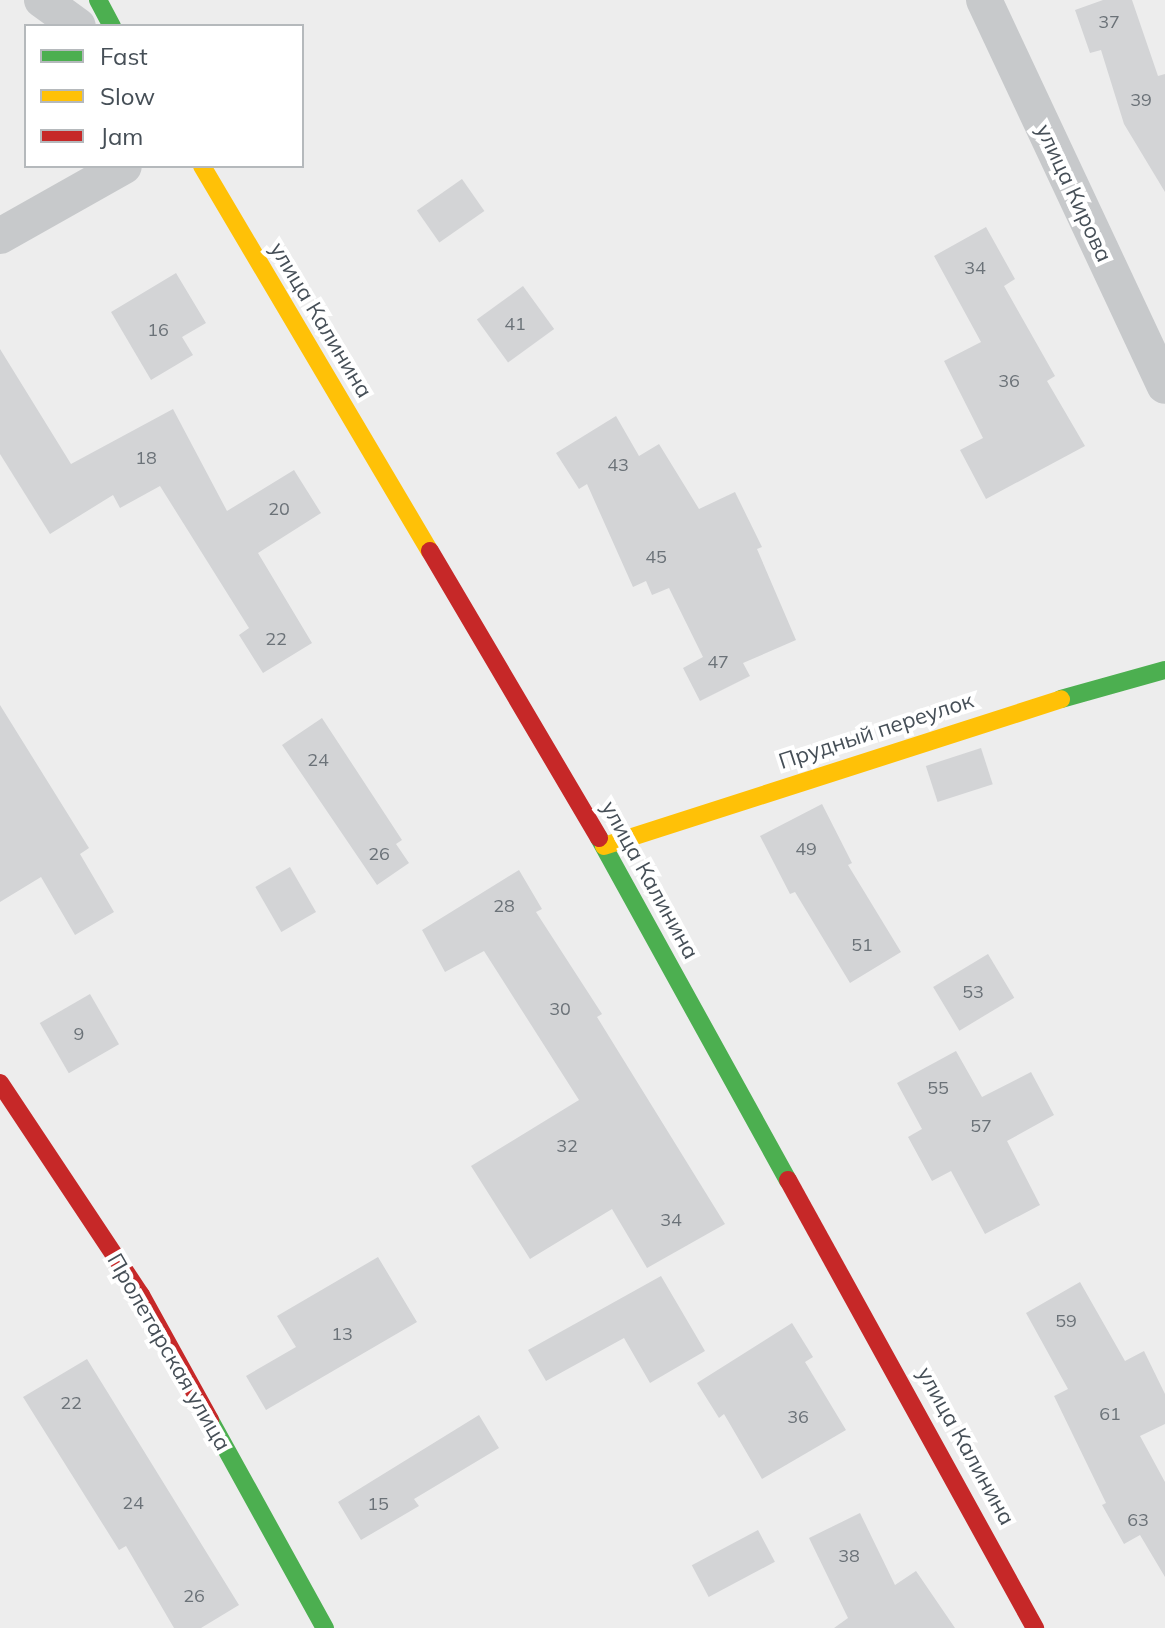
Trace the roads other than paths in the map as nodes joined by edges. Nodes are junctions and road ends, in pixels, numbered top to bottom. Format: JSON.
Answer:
{"nodes":[{"id":1,"x":42,"y":0,"type":"edge"},
{"id":2,"x":98,"y":0,"type":"edge"},
{"id":3,"x":984,"y":0,"type":"edge"},
{"id":4,"x":75,"y":24,"type":"edge"},
{"id":5,"x":111,"y":24,"type":"edge"},
{"id":6,"x":120,"y":168,"type":"edge"},
{"id":7,"x":203,"y":168,"type":"edge"},
{"id":8,"x":0,"y":236,"type":"edge"},
{"id":9,"x":1165,"y":386,"type":"edge"},
{"id":10,"x":1165,"y":670,"type":"edge"},
{"id":11,"x":604,"y":846,"type":"junction"},
{"id":12,"x":0,"y":1083,"type":"edge"},
{"id":13,"x":325,"y":1628,"type":"edge"},
{"id":14,"x":1035,"y":1628,"type":"edge"}],
"edges":[{"from":1,"to":4,"type":"street"},
{"from":2,"to":5,"type":"street"},
{"from":3,"to":9,"type":"street","name":"улица Кирова"},
{"from":6,"to":8,"type":"street"},
{"from":7,"to":11,"type":"street","name":"улица Калинина"},
{"from":10,"to":11,"type":"street","name":"Прудный переулок"},
{"from":11,"to":14,"type":"street","name":"улица Калинина"},
{"from":12,"to":13,"type":"street","name":"Пролетарская улица"}]}
